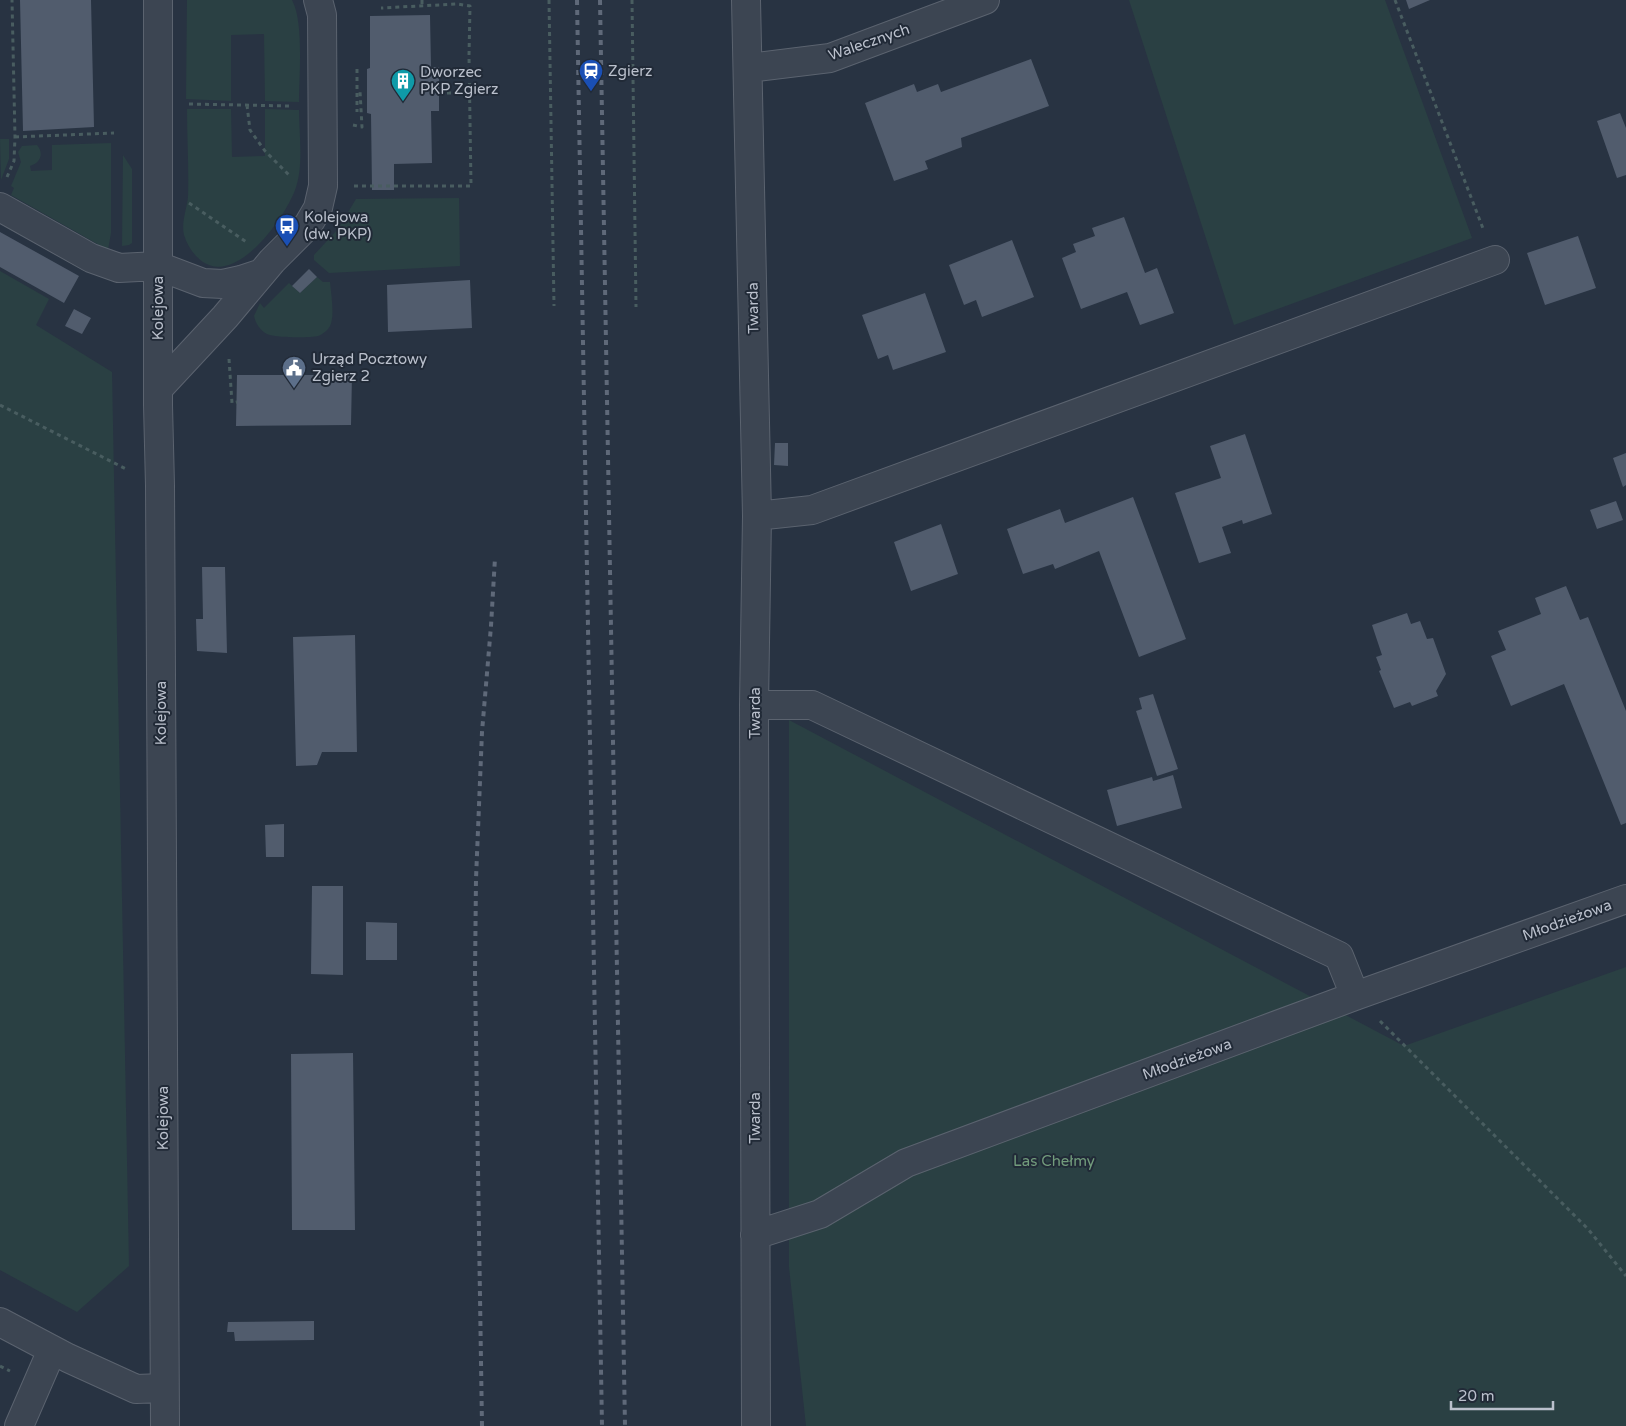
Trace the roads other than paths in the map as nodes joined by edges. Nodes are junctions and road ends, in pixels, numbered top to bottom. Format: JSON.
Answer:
{"nodes":[{"id":1,"x":158,"y":0,"type":"edge"},
{"id":2,"x":318,"y":0,"type":"edge"},
{"id":3,"x":746,"y":0,"type":"edge"},
{"id":4,"x":986,"y":0,"type":"edge"},
{"id":5,"x":749,"y":68,"type":"junction"},
{"id":6,"x":2,"y":196,"type":"edge"},
{"id":7,"x":1495,"y":260,"type":"road end"},
{"id":8,"x":158,"y":266,"type":"junction"},
{"id":9,"x":267,"y":267,"type":"junction"},
{"id":10,"x":158,"y":389,"type":"junction"},
{"id":11,"x":757,"y":516,"type":"junction"},
{"id":12,"x":754,"y":705,"type":"junction"},
{"id":13,"x":1626,"y":899,"type":"edge"},
{"id":14,"x":1355,"y":996,"type":"junction"},
{"id":15,"x":755,"y":1235,"type":"junction"},
{"id":16,"x":0,"y":1322,"type":"edge"},
{"id":17,"x":52,"y":1350,"type":"junction"},
{"id":18,"x":164,"y":1388,"type":"junction"},
{"id":19,"x":19,"y":1426,"type":"edge"},
{"id":20,"x":164,"y":1426,"type":"edge"},
{"id":21,"x":756,"y":1426,"type":"edge"}],
"edges":[{"from":1,"to":8,"type":"street","name":"Kolejowa"},
{"from":2,"to":9,"type":"street"},
{"from":3,"to":5,"type":"street","name":"Twarda"},
{"from":4,"to":5,"type":"street","name":"Walecznych"},
{"from":5,"to":11,"type":"street","name":"Twarda"},
{"from":6,"to":8,"type":"street"},
{"from":7,"to":11,"type":"street"},
{"from":8,"to":9,"type":"street"},
{"from":8,"to":10,"type":"street","name":"Kolejowa"},
{"from":9,"to":10,"type":"street"},
{"from":10,"to":18,"type":"street","name":"Kolejowa"},
{"from":11,"to":12,"type":"street","name":"Twarda"},
{"from":12,"to":14,"type":"street"},
{"from":12,"to":15,"type":"street","name":"Twarda"},
{"from":13,"to":14,"type":"street","name":"Młodzieżowa"},
{"from":14,"to":15,"type":"street","name":"Młodzieżowa"},
{"from":15,"to":21,"type":"street","name":"Twarda"},
{"from":16,"to":17,"type":"street"},
{"from":17,"to":18,"type":"street"},
{"from":17,"to":19,"type":"street"},
{"from":18,"to":20,"type":"street","name":"Kolejowa"}]}
